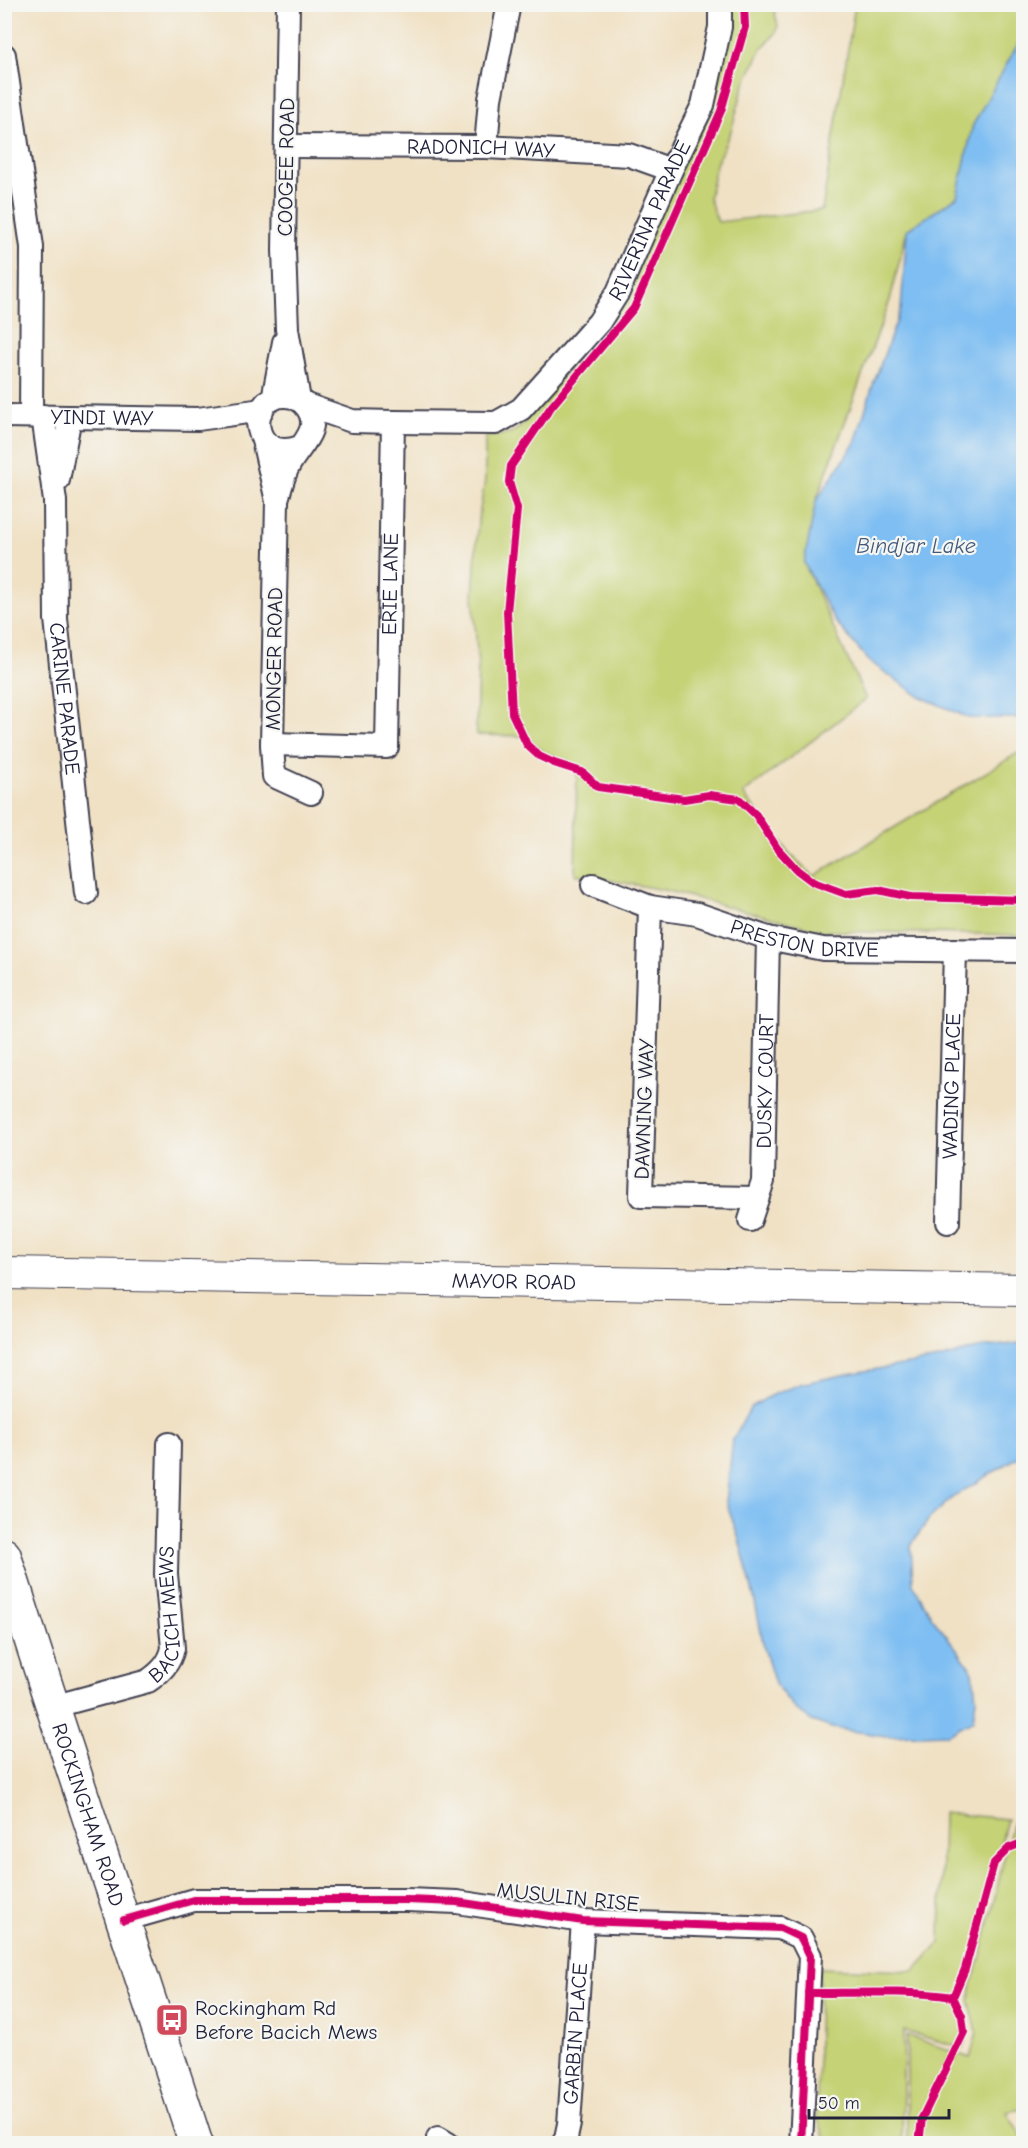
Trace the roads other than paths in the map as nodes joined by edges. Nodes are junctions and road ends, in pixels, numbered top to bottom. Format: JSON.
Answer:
{"nodes":[{"id":1,"x":288,"y":4,"type":"edge"},
{"id":2,"x":509,"y":4,"type":"edge"},
{"id":3,"x":720,"y":4,"type":"edge"},
{"id":4,"x":4,"y":55,"type":"edge"},
{"id":5,"x":287,"y":146,"type":"junction"},
{"id":6,"x":486,"y":147,"type":"junction"},
{"id":7,"x":671,"y":170,"type":"junction"},
{"id":8,"x":287,"y":329,"type":"junction"},
{"id":9,"x":302,"y":402,"type":"junction"},
{"id":10,"x":521,"y":409,"type":"joint"},
{"id":11,"x":4,"y":416,"type":"edge"},
{"id":12,"x":37,"y":416,"type":"junction"},
{"id":13,"x":70,"y":417,"type":"junction"},
{"id":14,"x":264,"y":420,"type":"junction"},
{"id":15,"x":352,"y":421,"type":"junction"},
{"id":16,"x":393,"y":422,"type":"junction"},
{"id":17,"x":303,"y":443,"type":"junction"},
{"id":18,"x":55,"y":501,"type":"junction"},
{"id":19,"x":277,"y":501,"type":"junction"},
{"id":20,"x":272,"y":744,"type":"junction"},
{"id":21,"x":311,"y":793,"type":"dead end"},
{"id":22,"x":593,"y":885,"type":"dead end"},
{"id":23,"x":86,"y":893,"type":"dead end"},
{"id":24,"x":650,"y":907,"type":"junction"},
{"id":25,"x":768,"y":938,"type":"junction"},
{"id":26,"x":955,"y":950,"type":"junction"},
{"id":27,"x":1023,"y":951,"type":"edge"},
{"id":28,"x":757,"y":1198,"type":"junction"},
{"id":29,"x":750,"y":1220,"type":"dead end"},
{"id":30,"x":948,"y":1222,"type":"dead end"},
{"id":31,"x":4,"y":1273,"type":"edge"},
{"id":32,"x":1023,"y":1290,"type":"edge"},
{"id":33,"x":169,"y":1444,"type":"dead end"},
{"id":34,"x":4,"y":1555,"type":"edge"},
{"id":35,"x":52,"y":1707,"type":"junction"},
{"id":36,"x":124,"y":1920,"type":"junction"},
{"id":37,"x":583,"y":1921,"type":"junction"},
{"id":38,"x":196,"y":2144,"type":"edge"},
{"id":39,"x":562,"y":2144,"type":"edge"},
{"id":40,"x":801,"y":2144,"type":"edge"}],
"edges":[{"from":1,"to":5,"type":"street","name":"COOGEE ROAD"},
{"from":2,"to":6,"type":"street"},
{"from":3,"to":7,"type":"street","name":"RIVERINA PARADE"},
{"from":4,"to":12,"type":"street"},
{"from":5,"to":6,"type":"street","name":"RADONICH WAY"},
{"from":5,"to":8,"type":"street","name":"COOGEE ROAD"},
{"from":6,"to":7,"type":"street","name":"RADONICH WAY"},
{"from":7,"to":10,"type":"street","name":"RIVERINA PARADE"},
{"from":8,"to":9,"type":"street","name":"COOGEE ROAD"},
{"from":8,"to":14,"type":"street","name":"COOGEE ROAD"},
{"from":9,"to":14,"type":"street","name":"YINDI WAY"},
{"from":9,"to":15,"type":"street","name":"YINDI WAY"},
{"from":9,"to":17,"type":"street"},
{"from":10,"to":16,"type":"street","name":"YINDI WAY"},
{"from":11,"to":12,"type":"street","name":"YINDI WAY"},
{"from":12,"to":13,"type":"street","name":"YINDI WAY"},
{"from":12,"to":18,"type":"street","name":"CARINE PARADE"},
{"from":13,"to":14,"type":"street","name":"YINDI WAY"},
{"from":13,"to":18,"type":"street","name":"CARINE PARADE"},
{"from":14,"to":17,"type":"street","name":"YINDI WAY"},
{"from":14,"to":19,"type":"street","name":"MONGER ROAD"},
{"from":15,"to":16,"type":"street","name":"YINDI WAY"},
{"from":15,"to":17,"type":"street","name":"YINDI WAY"},
{"from":16,"to":20,"type":"street","name":"ERIE LANE"},
{"from":17,"to":19,"type":"street","name":"MONGER ROAD"},
{"from":18,"to":23,"type":"street","name":"CARINE PARADE"},
{"from":19,"to":20,"type":"street","name":"MONGER ROAD"},
{"from":20,"to":21,"type":"street","name":"MONGER ROAD"},
{"from":22,"to":24,"type":"street","name":"PRESTON DRIVE"},
{"from":24,"to":25,"type":"street","name":"PRESTON DRIVE"},
{"from":24,"to":28,"type":"street","name":"DAWNING WAY"},
{"from":25,"to":26,"type":"street","name":"PRESTON DRIVE"},
{"from":25,"to":28,"type":"street","name":"DUSKY COURT"},
{"from":26,"to":27,"type":"street","name":"PRESTON DRIVE"},
{"from":26,"to":30,"type":"street","name":"WADING PLACE"},
{"from":28,"to":29,"type":"street","name":"DUSKY COURT"},
{"from":31,"to":32,"type":"main road","name":"MAYOR ROAD"},
{"from":33,"to":35,"type":"street","name":"BACICH MEWS"},
{"from":34,"to":35,"type":"main road","name":"ROCKINGHAM ROAD"},
{"from":35,"to":36,"type":"main road","name":"ROCKINGHAM ROAD"},
{"from":36,"to":37,"type":"street","name":"MUSULIN RISE"},
{"from":36,"to":38,"type":"main road","name":"ROCKINGHAM ROAD"},
{"from":37,"to":39,"type":"street","name":"GARBIN PLACE"},
{"from":37,"to":40,"type":"street","name":"MUSULIN RISE"}]}
